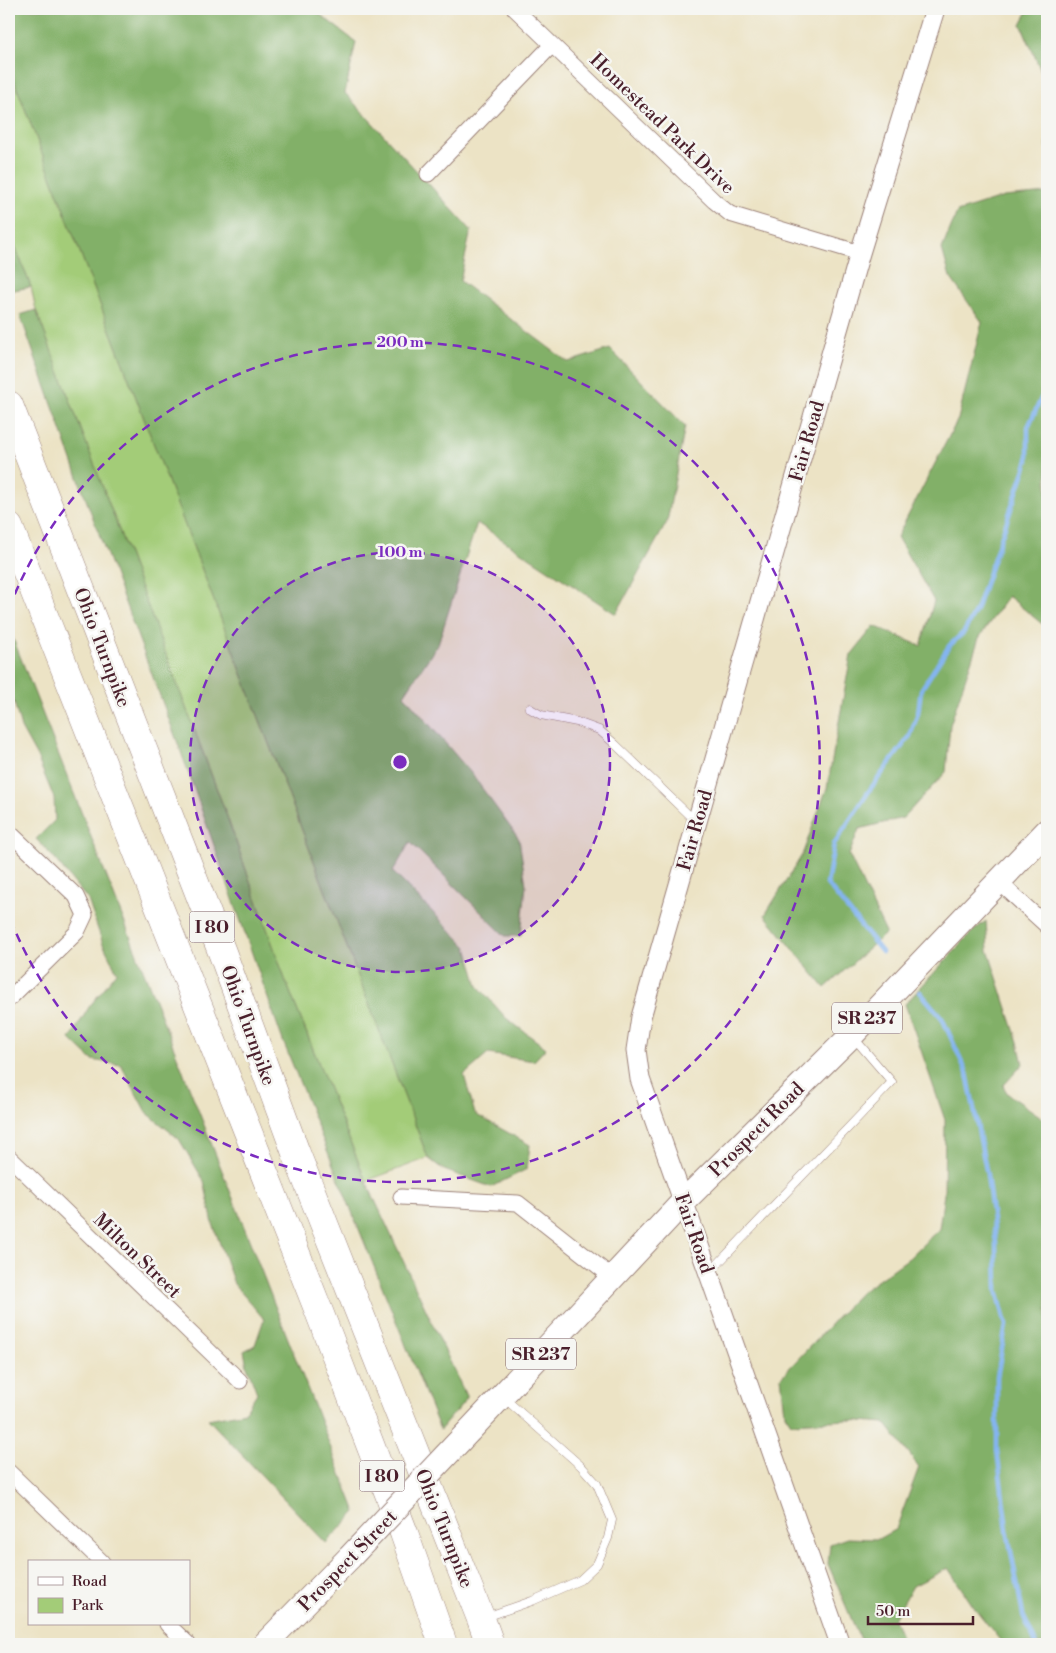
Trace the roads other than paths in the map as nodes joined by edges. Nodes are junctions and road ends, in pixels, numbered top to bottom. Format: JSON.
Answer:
{"nodes":[{"id":1,"x":515,"y":9,"type":"edge"},
{"id":2,"x":935,"y":9,"type":"edge"},
{"id":3,"x":552,"y":45,"type":"junction"},
{"id":4,"x":428,"y":174,"type":"dead end"},
{"id":5,"x":860,"y":253,"type":"junction"},
{"id":6,"x":9,"y":405,"type":"edge"},
{"id":7,"x":9,"y":527,"type":"edge"},
{"id":8,"x":529,"y":708,"type":"dead end"},
{"id":9,"x":696,"y":822,"type":"junction"},
{"id":10,"x":1047,"y":831,"type":"edge"},
{"id":11,"x":9,"y":832,"type":"edge"},
{"id":12,"x":998,"y":881,"type":"junction"},
{"id":13,"x":1047,"y":926,"type":"edge"},
{"id":14,"x":9,"y":999,"type":"edge"},
{"id":15,"x":852,"y":1035,"type":"junction"},
{"id":16,"x":9,"y":1157,"type":"edge"},
{"id":17,"x":401,"y":1197,"type":"dead end"},
{"id":18,"x":683,"y":1202,"type":"junction"},
{"id":19,"x":709,"y":1273,"type":"junction"},
{"id":20,"x":612,"y":1277,"type":"junction"},
{"id":21,"x":240,"y":1381,"type":"dead end"},
{"id":22,"x":502,"y":1396,"type":"junction"},
{"id":23,"x":469,"y":1431,"type":"joint"},
{"id":24,"x":9,"y":1472,"type":"edge"},
{"id":25,"x":100,"y":1560,"type":"edge"},
{"id":26,"x":481,"y":1619,"type":"junction"},
{"id":27,"x":169,"y":1626,"type":"edge"},
{"id":28,"x":188,"y":1644,"type":"edge"},
{"id":29,"x":265,"y":1644,"type":"edge"},
{"id":30,"x":443,"y":1644,"type":"edge"},
{"id":31,"x":490,"y":1644,"type":"edge"},
{"id":32,"x":840,"y":1644,"type":"edge"}],
"edges":[{"from":1,"to":3,"type":"street","name":"Homestead Park Drive"},
{"from":2,"to":5,"type":"street","name":"Fair Road"},
{"from":3,"to":4,"type":"street"},
{"from":3,"to":5,"type":"street","name":"Homestead Park Drive"},
{"from":5,"to":9,"type":"street","name":"Fair Road"},
{"from":6,"to":26,"type":"highway","name":"Ohio Turnpike","number":"I 80"},
{"from":7,"to":30,"type":"highway","name":"Ohio Turnpike","number":"I 80"},
{"from":8,"to":9,"type":"lane"},
{"from":9,"to":18,"type":"street","name":"Fair Road"},
{"from":10,"to":12,"type":"main road","name":"Prospect Road","number":"SR 237"},
{"from":11,"to":14,"type":"street"},
{"from":12,"to":13,"type":"street"},
{"from":12,"to":15,"type":"main road","name":"Prospect Road","number":"SR 237"},
{"from":15,"to":18,"type":"main road","name":"Prospect Road","number":"SR 237"},
{"from":15,"to":19,"type":"lane"},
{"from":16,"to":21,"type":"street","name":"Milton Street"},
{"from":17,"to":20,"type":"street"},
{"from":18,"to":19,"type":"street","name":"Fair Road"},
{"from":18,"to":20,"type":"main road","name":"Prospect Road","number":"SR 237"},
{"from":19,"to":32,"type":"street","name":"Fair Road"},
{"from":20,"to":22,"type":"main road","name":"Prospect Road","number":"SR 237"},
{"from":22,"to":23,"type":"main road","name":"Prospect Road","number":"SR 237"},
{"from":22,"to":26,"type":"lane"},
{"from":23,"to":29,"type":"main road","name":"Prospect Street","number":"SR 237","bridge":true},
{"from":24,"to":25,"type":"street"},
{"from":26,"to":31,"type":"highway","name":"Ohio Turnpike","number":"I 80"},
{"from":27,"to":28,"type":"street"}]}
